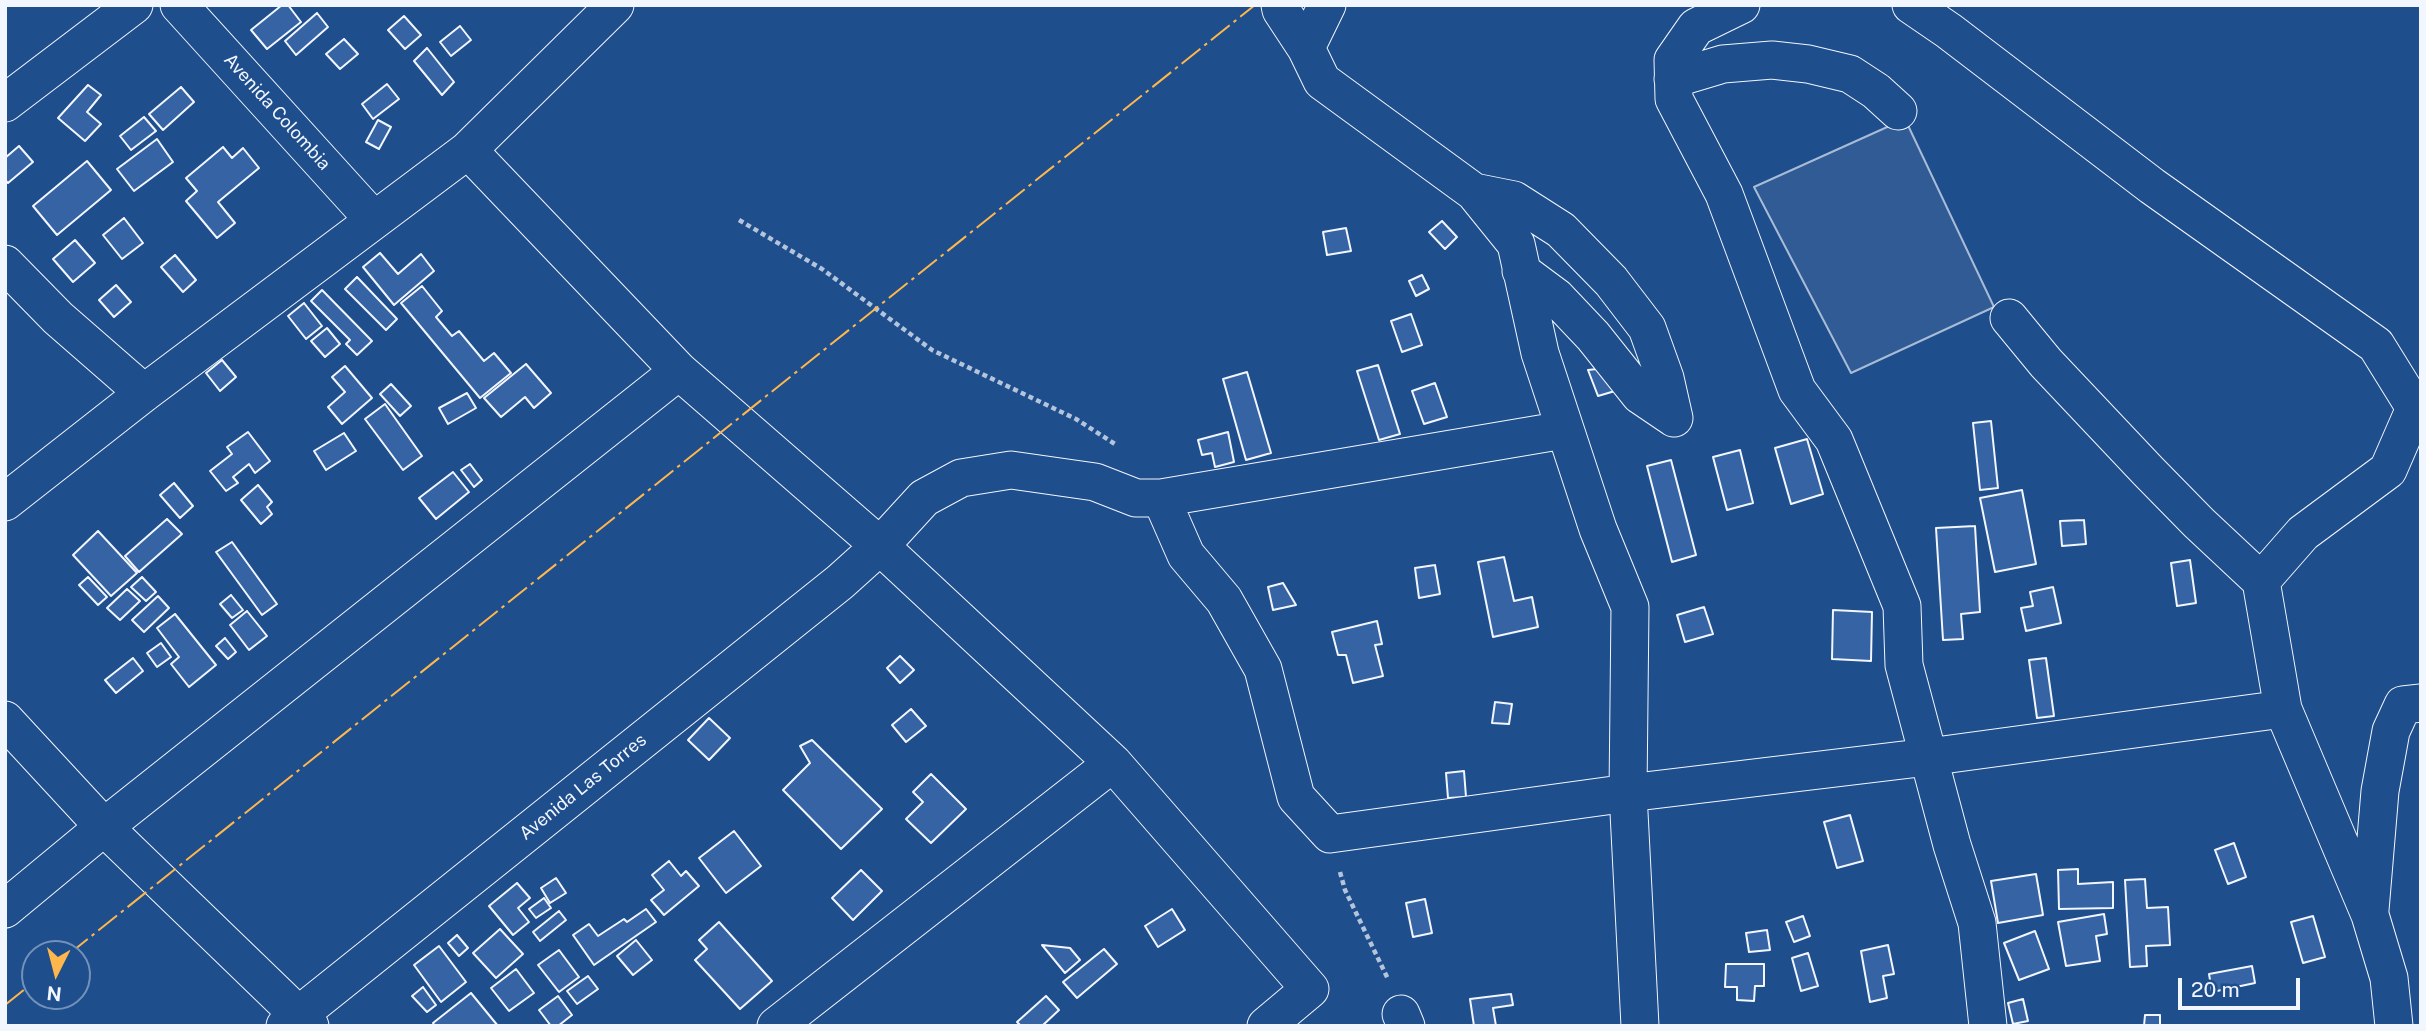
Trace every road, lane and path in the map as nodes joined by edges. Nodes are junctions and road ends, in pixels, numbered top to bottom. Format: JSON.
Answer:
{"nodes":[{"id":1,"x":134,"y":5,"type":"edge"},
{"id":2,"x":179,"y":5,"type":"edge"},
{"id":3,"x":615,"y":5,"type":"edge"},
{"id":4,"x":1280,"y":5,"type":"edge"},
{"id":5,"x":1327,"y":5,"type":"edge"},
{"id":6,"x":1741,"y":5,"type":"edge"},
{"id":7,"x":1912,"y":5,"type":"edge"},
{"id":8,"x":1306,"y":48,"type":"junction"},
{"id":9,"x":1673,"y":79,"type":"junction"},
{"id":10,"x":5,"y":103,"type":"edge"},
{"id":11,"x":1898,"y":111,"type":"dead end"},
{"id":12,"x":468,"y":150,"type":"junction"},
{"id":13,"x":1474,"y":192,"type":"junction"},
{"id":14,"x":374,"y":219,"type":"junction"},
{"id":15,"x":739,"y":220,"type":"dead end"},
{"id":16,"x":5,"y":264,"type":"edge"},
{"id":17,"x":1521,"y":271,"type":"junction"},
{"id":18,"x":2009,"y":318,"type":"dead end"},
{"id":19,"x":679,"y":371,"type":"junction"},
{"id":20,"x":144,"y":393,"type":"junction"},
{"id":21,"x":2418,"y":411,"type":"edge"},
{"id":22,"x":1564,"y":430,"type":"junction"},
{"id":23,"x":1124,"y":451,"type":"dead end"},
{"id":24,"x":1161,"y":498,"type":"junction"},
{"id":25,"x":5,"y":502,"type":"edge"},
{"id":26,"x":880,"y":547,"type":"junction"},
{"id":27,"x":2260,"y":580,"type":"junction"},
{"id":28,"x":2421,"y":703,"type":"edge"},
{"id":29,"x":2283,"y":709,"type":"junction"},
{"id":30,"x":5,"y":720,"type":"edge"},
{"id":31,"x":1928,"y":757,"type":"junction"},
{"id":32,"x":1113,"y":763,"type":"junction"},
{"id":33,"x":1628,"y":793,"type":"junction"},
{"id":34,"x":104,"y":827,"type":"junction"},
{"id":35,"x":1330,"y":834,"type":"junction"},
{"id":36,"x":5,"y":909,"type":"edge"},
{"id":37,"x":2370,"y":915,"type":"junction"},
{"id":38,"x":1404,"y":1020,"type":"edge"},
{"id":39,"x":298,"y":1022,"type":"edge"},
{"id":40,"x":776,"y":1026,"type":"edge"},
{"id":41,"x":1266,"y":1026,"type":"edge"},
{"id":42,"x":1640,"y":1026,"type":"edge"},
{"id":43,"x":1988,"y":1026,"type":"edge"},
{"id":44,"x":2394,"y":1026,"type":"edge"}],
"edges":[{"from":1,"to":10,"type":"street"},
{"from":2,"to":14,"type":"street","name":"Avenida Colombia"},
{"from":3,"to":12,"type":"street"},
{"from":4,"to":8,"type":"street"},
{"from":5,"to":8,"type":"street"},
{"from":6,"to":9,"type":"street"},
{"from":7,"to":21,"type":"street"},
{"from":8,"to":13,"type":"street"},
{"from":9,"to":11,"type":"street"},
{"from":9,"to":31,"type":"street"},
{"from":12,"to":14,"type":"street"},
{"from":12,"to":19,"type":"street"},
{"from":13,"to":17,"type":"street"},
{"from":13,"to":17,"type":"street"},
{"from":14,"to":20,"type":"street"},
{"from":15,"to":23,"type":"path"},
{"from":16,"to":20,"type":"street"},
{"from":17,"to":22,"type":"street"},
{"from":18,"to":27,"type":"street"},
{"from":19,"to":26,"type":"street"},
{"from":19,"to":34,"type":"street"},
{"from":20,"to":25,"type":"street"},
{"from":21,"to":27,"type":"street"},
{"from":22,"to":24,"type":"street","name":"Avenida Las Torres"},
{"from":22,"to":33,"type":"street"},
{"from":24,"to":26,"type":"street","name":"Avenida Las Torres"},
{"from":24,"to":35,"type":"street"},
{"from":26,"to":32,"type":"street"},
{"from":26,"to":39,"type":"street","name":"Avenida Las Torres"},
{"from":27,"to":29,"type":"street"},
{"from":28,"to":37,"type":"street"},
{"from":29,"to":31,"type":"street"},
{"from":29,"to":37,"type":"street"},
{"from":30,"to":34,"type":"street"},
{"from":31,"to":33,"type":"street"},
{"from":31,"to":43,"type":"street"},
{"from":32,"to":40,"type":"street"},
{"from":32,"to":41,"type":"street"},
{"from":33,"to":35,"type":"street"},
{"from":33,"to":42,"type":"street"},
{"from":34,"to":36,"type":"street"},
{"from":34,"to":39,"type":"street"},
{"from":35,"to":38,"type":"path"},
{"from":37,"to":44,"type":"street"}]}
